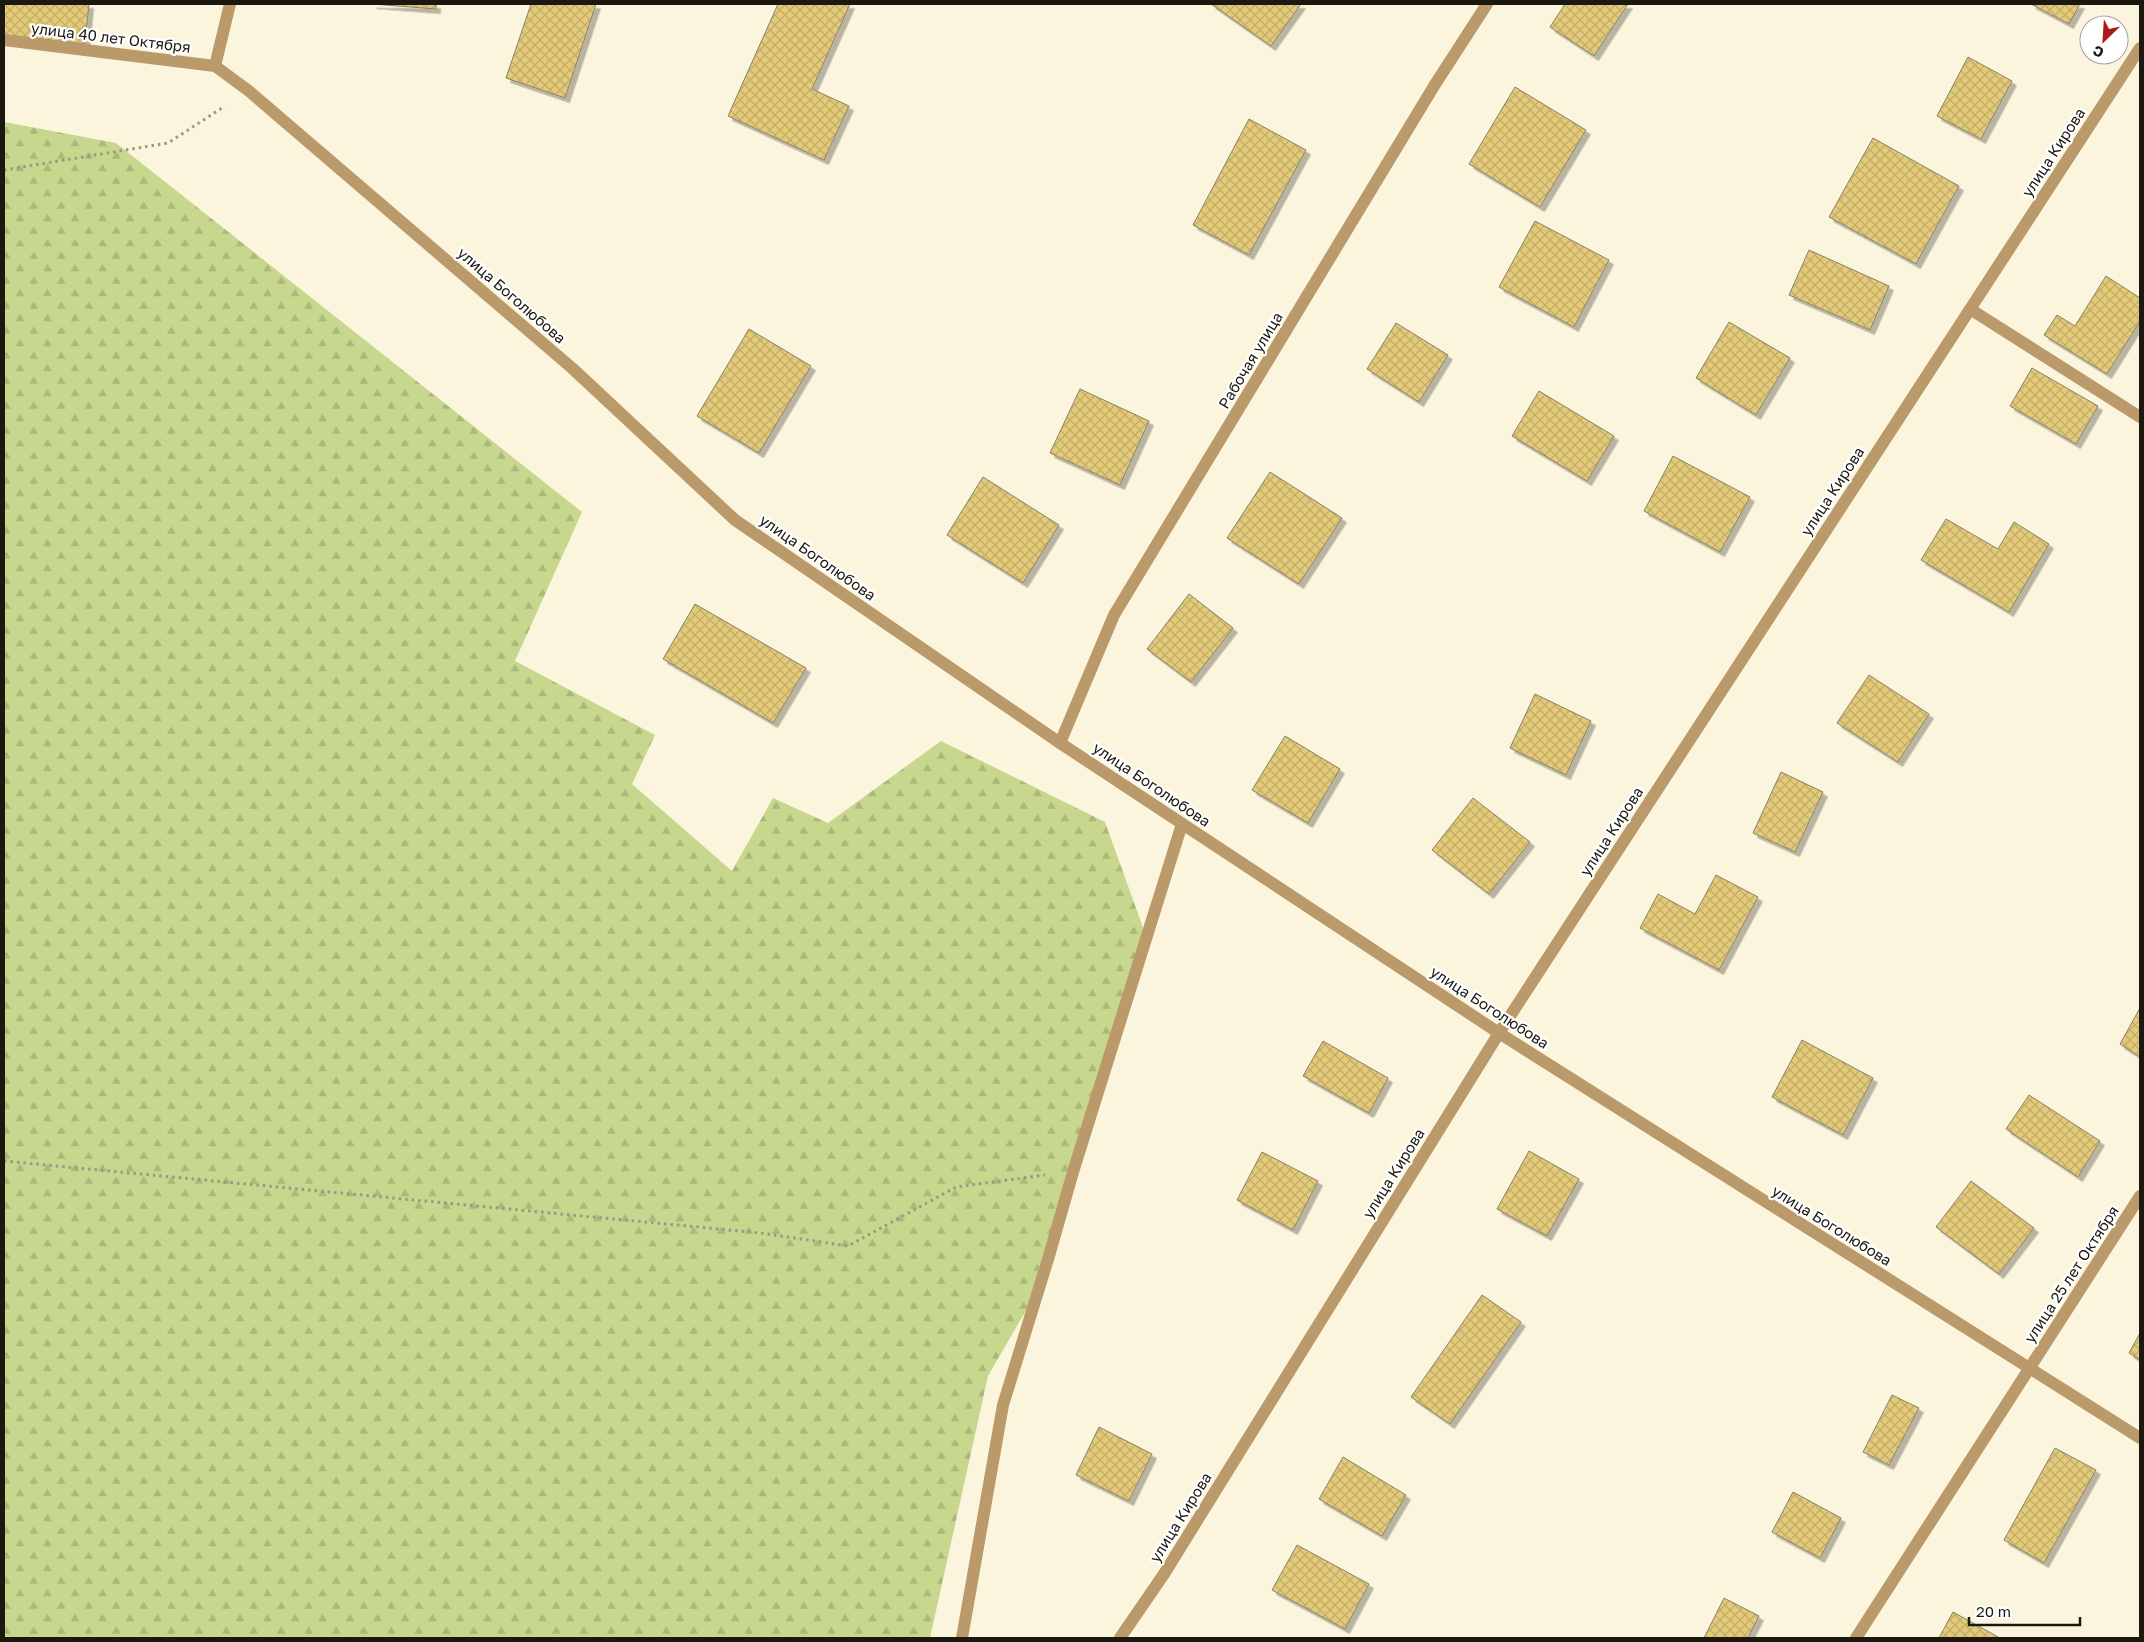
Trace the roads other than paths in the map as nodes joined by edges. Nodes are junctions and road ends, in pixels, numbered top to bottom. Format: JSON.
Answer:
{"nodes":[{"id":1,"x":230,"y":4,"type":"edge"},
{"id":2,"x":1487,"y":4,"type":"edge"},
{"id":3,"x":4,"y":40,"type":"edge"},
{"id":4,"x":2140,"y":48,"type":"edge"},
{"id":5,"x":215,"y":66,"type":"junction"},
{"id":6,"x":1970,"y":309,"type":"junction"},
{"id":7,"x":2140,"y":417,"type":"edge"},
{"id":8,"x":1060,"y":742,"type":"junction"},
{"id":9,"x":1182,"y":824,"type":"junction"},
{"id":10,"x":1499,"y":1033,"type":"junction"},
{"id":11,"x":2140,"y":1196,"type":"edge"},
{"id":12,"x":2029,"y":1369,"type":"junction"},
{"id":13,"x":2140,"y":1438,"type":"edge"},
{"id":14,"x":962,"y":1638,"type":"edge"},
{"id":15,"x":1120,"y":1638,"type":"edge"},
{"id":16,"x":1856,"y":1638,"type":"edge"}],
"edges":[{"from":1,"to":5,"type":"street"},
{"from":2,"to":8,"type":"street","name":"Рабочая улица"},
{"from":3,"to":5,"type":"street","name":"улица 40 лет Октября"},
{"from":4,"to":6,"type":"street","name":"улица Кирова"},
{"from":5,"to":8,"type":"street","name":"улица Боголюбова"},
{"from":6,"to":7,"type":"street"},
{"from":6,"to":10,"type":"street","name":"улица Кирова"},
{"from":8,"to":9,"type":"street","name":"улица Боголюбова"},
{"from":9,"to":10,"type":"street","name":"улица Боголюбова"},
{"from":9,"to":14,"type":"street"},
{"from":10,"to":12,"type":"street","name":"улица Боголюбова"},
{"from":10,"to":15,"type":"street","name":"улица Кирова"},
{"from":11,"to":12,"type":"street","name":"улица 25 лет Октября"},
{"from":12,"to":13,"type":"street","name":"улица Боголюбова"},
{"from":12,"to":16,"type":"street","name":"улица 25 лет Октября"}]}
